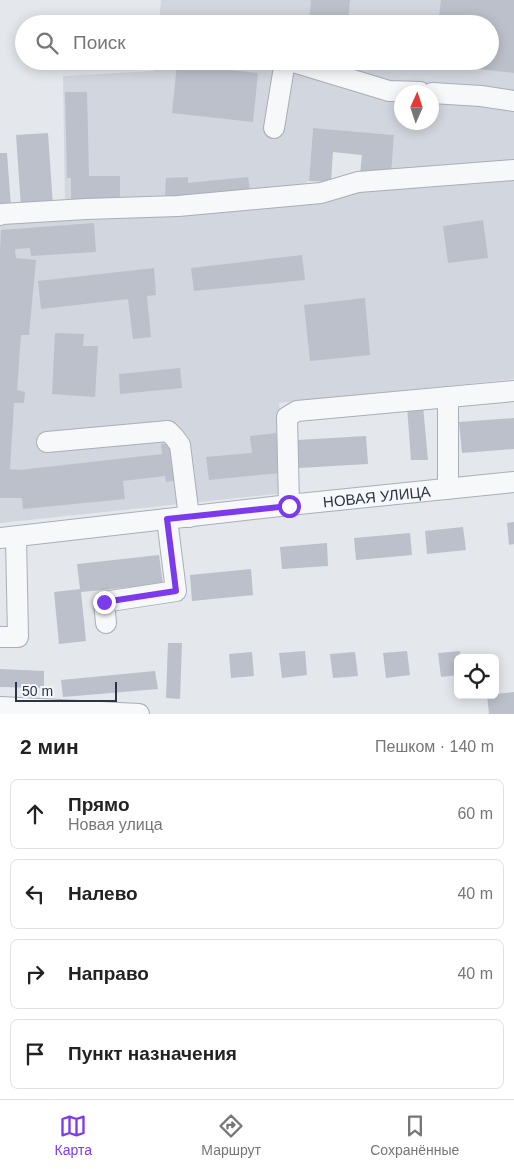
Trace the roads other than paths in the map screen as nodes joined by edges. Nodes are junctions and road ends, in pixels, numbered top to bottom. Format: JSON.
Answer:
{"nodes":[{"id":1,"x":284,"y":70,"type":"edge"},
{"id":2,"x":321,"y":70,"type":"edge"},
{"id":3,"x":394,"y":90,"type":"edge"},
{"id":4,"x":439,"y":93,"type":"edge"},
{"id":5,"x":514,"y":101,"type":"edge"},
{"id":6,"x":274,"y":128,"type":"dead end"},
{"id":7,"x":514,"y":170,"type":"edge"},
{"id":8,"x":0,"y":215,"type":"edge"},
{"id":9,"x":514,"y":391,"type":"edge"},
{"id":10,"x":448,"y":397,"type":"junction"},
{"id":11,"x":47,"y":442,"type":"dead end"},
{"id":12,"x":514,"y":482,"type":"edge"},
{"id":13,"x":448,"y":489,"type":"junction"},
{"id":14,"x":289,"y":506,"type":"junction"},
{"id":15,"x":189,"y":517,"type":"junction"},
{"id":16,"x":167,"y":519,"type":"junction"},
{"id":17,"x":8,"y":538,"type":"edge"},
{"id":18,"x":106,"y":623,"type":"dead end"},
{"id":19,"x":0,"y":637,"type":"edge"},
{"id":20,"x":0,"y":707,"type":"edge"},
{"id":21,"x":28,"y":711,"type":"edge"},
{"id":22,"x":139,"y":714,"type":"edge"}],
"edges":[{"from":1,"to":6,"type":"street"},
{"from":2,"to":3,"type":"street"},
{"from":4,"to":5,"type":"street"},
{"from":7,"to":8,"type":"street"},
{"from":9,"to":10,"type":"street"},
{"from":10,"to":13,"type":"street"},
{"from":10,"to":14,"type":"street"},
{"from":11,"to":15,"type":"street"},
{"from":12,"to":13,"type":"street","name":"НОВАЯ УЛИЦА"},
{"from":13,"to":14,"type":"street","name":"НОВАЯ УЛИЦА"},
{"from":14,"to":15,"type":"street","name":"НОВАЯ УЛИЦА"},
{"from":15,"to":16,"type":"street","name":"НОВАЯ УЛИЦА"},
{"from":16,"to":17,"type":"street","name":"НОВАЯ УЛИЦА"},
{"from":16,"to":18,"type":"street"},
{"from":17,"to":19,"type":"street"},
{"from":20,"to":21,"type":"street"},
{"from":21,"to":22,"type":"street"}]}
